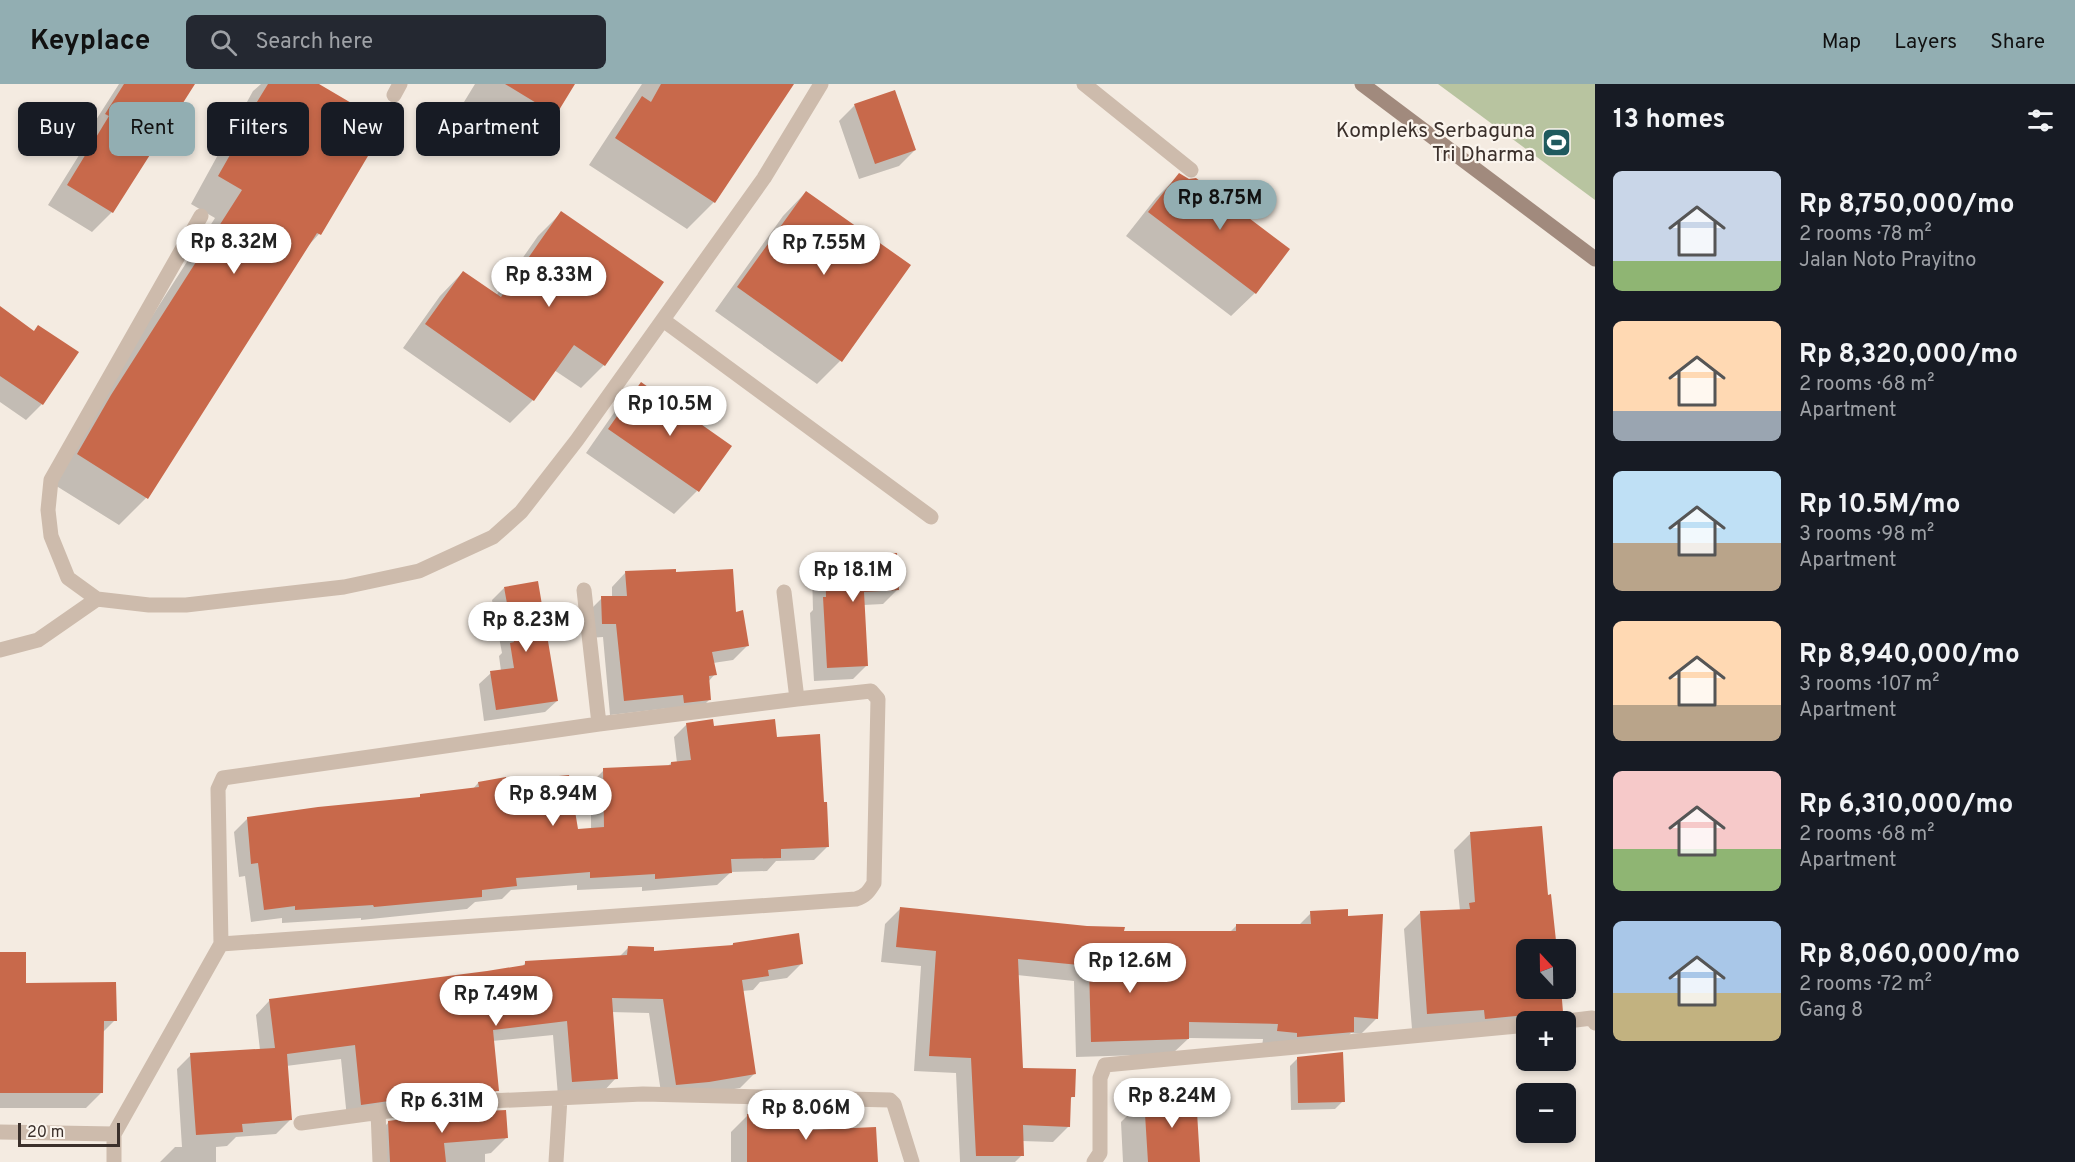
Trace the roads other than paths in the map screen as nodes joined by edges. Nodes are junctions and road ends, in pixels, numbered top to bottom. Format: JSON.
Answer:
{"nodes":[{"id":1,"x":820,"y":84,"type":"edge"},
{"id":2,"x":1084,"y":84,"type":"edge"},
{"id":3,"x":1362,"y":84,"type":"edge"},
{"id":4,"x":1191,"y":170,"type":"dead end"},
{"id":5,"x":201,"y":216,"type":"dead end"},
{"id":6,"x":1595,"y":259,"type":"edge"},
{"id":7,"x":663,"y":320,"type":"junction"},
{"id":8,"x":931,"y":517,"type":"dead end"},
{"id":9,"x":584,"y":590,"type":"dead end"},
{"id":10,"x":784,"y":592,"type":"dead end"},
{"id":11,"x":97,"y":599,"type":"junction"},
{"id":12,"x":0,"y":650,"type":"edge"},
{"id":13,"x":797,"y":699,"type":"junction"},
{"id":14,"x":599,"y":724,"type":"junction"},
{"id":15,"x":221,"y":944,"type":"junction"},
{"id":16,"x":1576,"y":1020,"type":"edge"},
{"id":17,"x":1595,"y":1023,"type":"edge"},
{"id":18,"x":1516,"y":1026,"type":"edge"},
{"id":19,"x":560,"y":1098,"type":"junction"},
{"id":20,"x":378,"y":1111,"type":"junction"},
{"id":21,"x":301,"y":1123,"type":"dead end"},
{"id":22,"x":0,"y":1132,"type":"edge"},
{"id":23,"x":114,"y":1134,"type":"junction"},
{"id":24,"x":114,"y":1162,"type":"edge"},
{"id":25,"x":380,"y":1162,"type":"edge"},
{"id":26,"x":556,"y":1162,"type":"edge"},
{"id":27,"x":912,"y":1162,"type":"edge"},
{"id":28,"x":1094,"y":1162,"type":"edge"}],
"edges":[{"from":1,"to":7,"type":"street"},
{"from":2,"to":4,"type":"street"},
{"from":3,"to":6,"type":"street"},
{"from":5,"to":11,"type":"street"},
{"from":7,"to":8,"type":"street"},
{"from":7,"to":11,"type":"street"},
{"from":9,"to":14,"type":"street"},
{"from":10,"to":13,"type":"street"},
{"from":11,"to":12,"type":"street"},
{"from":13,"to":14,"type":"street"},
{"from":13,"to":15,"type":"street"},
{"from":14,"to":15,"type":"street"},
{"from":15,"to":23,"type":"street"},
{"from":16,"to":17,"type":"street"},
{"from":18,"to":28,"type":"street"},
{"from":19,"to":20,"type":"street"},
{"from":19,"to":26,"type":"street"},
{"from":19,"to":27,"type":"street"},
{"from":20,"to":21,"type":"street"},
{"from":20,"to":25,"type":"street"},
{"from":22,"to":23,"type":"street"},
{"from":23,"to":24,"type":"street"}]}
